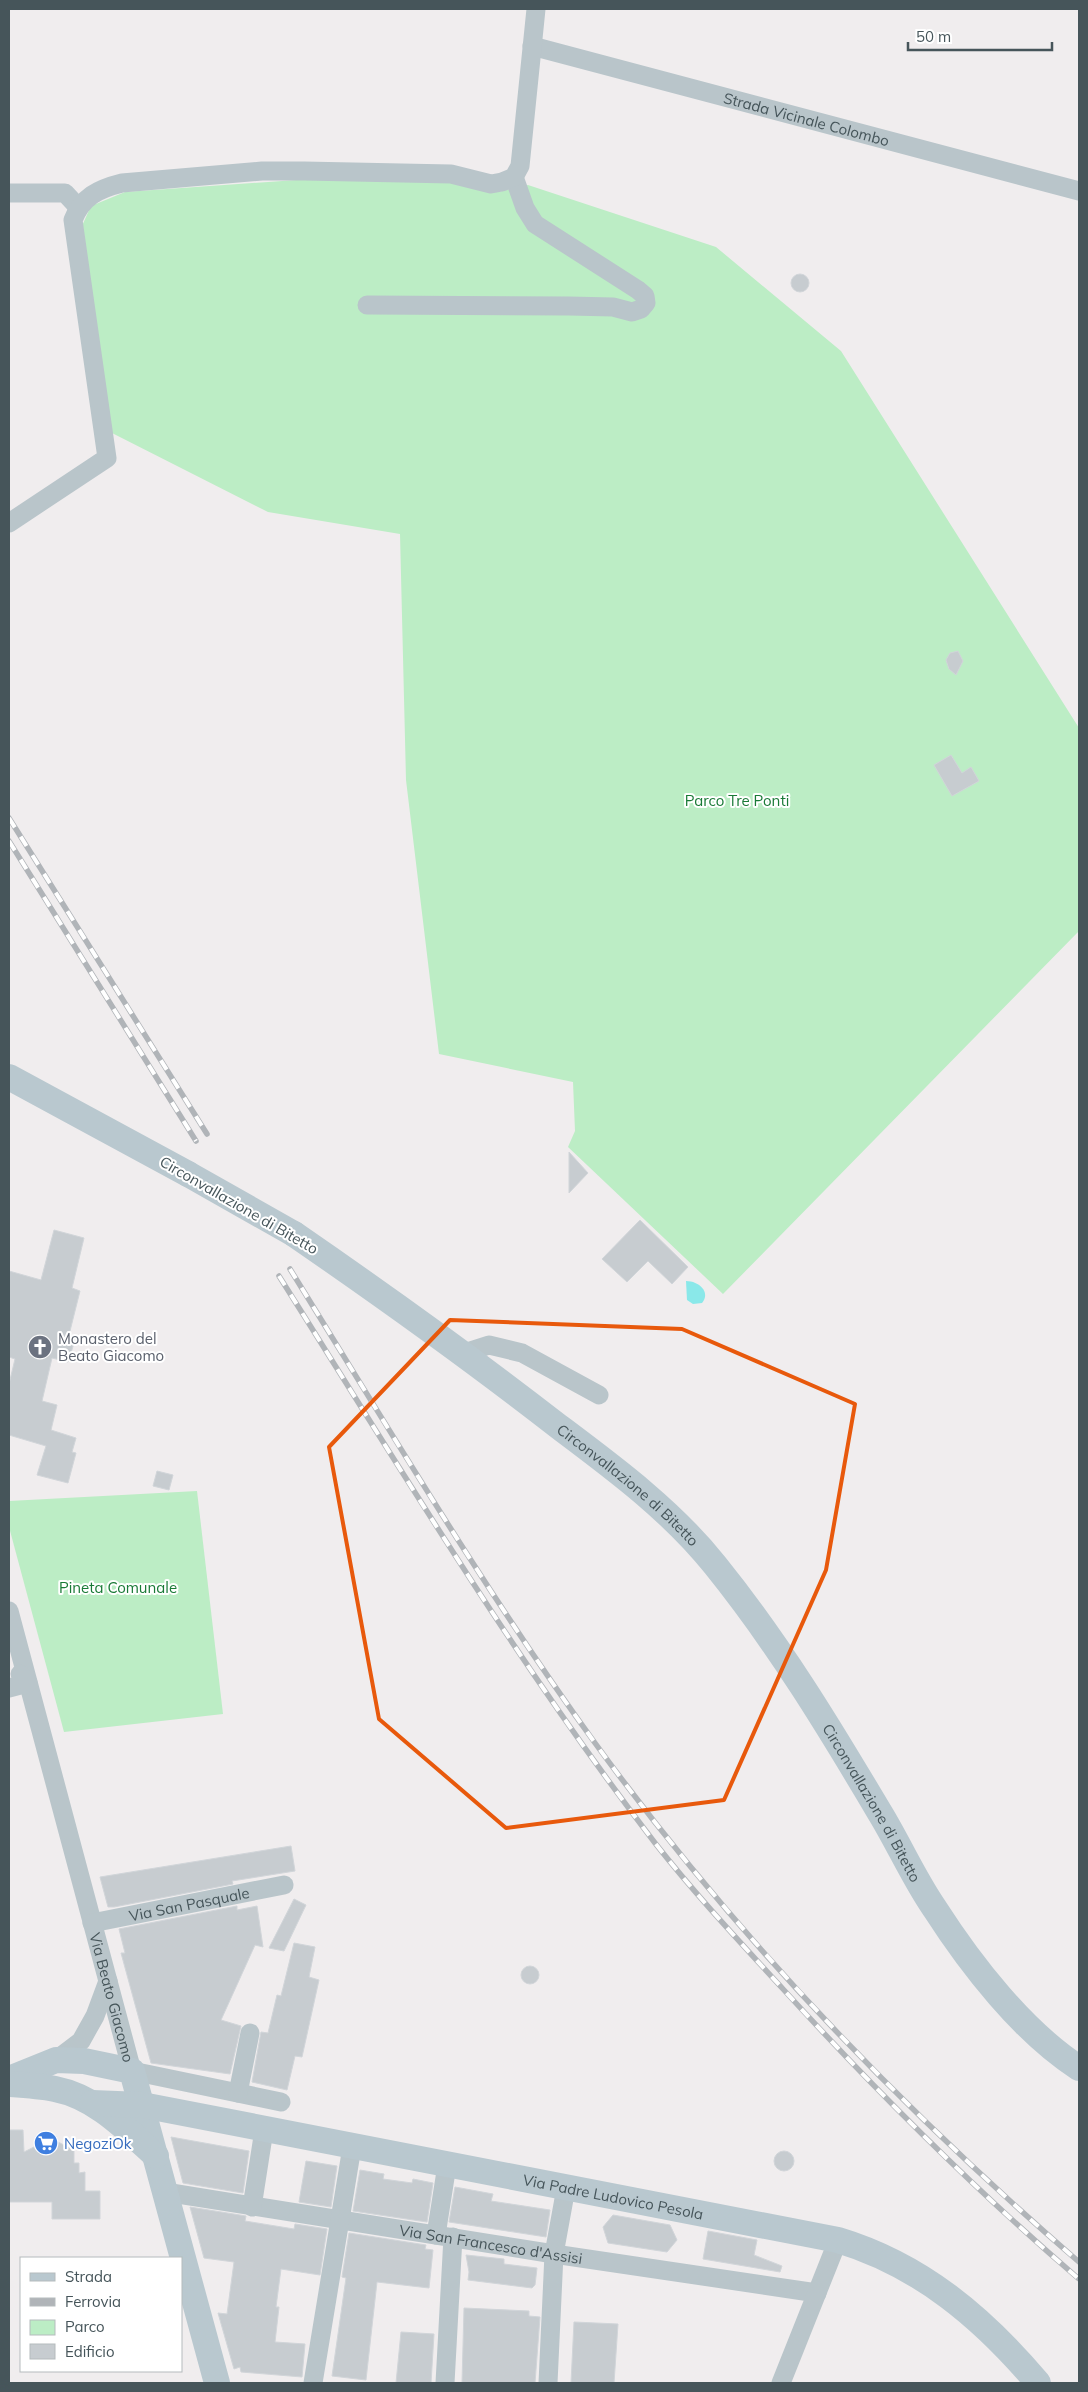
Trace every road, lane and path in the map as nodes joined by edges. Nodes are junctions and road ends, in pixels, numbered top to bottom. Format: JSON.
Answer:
{"nodes":[{"id":1,"x":536,"y":9,"type":"edge"},
{"id":2,"x":532,"y":46,"type":"junction"},
{"id":3,"x":514,"y":177,"type":"junction"},
{"id":4,"x":1079,"y":191,"type":"edge"},
{"id":5,"x":9,"y":193,"type":"edge"},
{"id":6,"x":78,"y":207,"type":"junction"},
{"id":7,"x":367,"y":305,"type":"dead end"},
{"id":8,"x":9,"y":523,"type":"edge"},
{"id":9,"x":9,"y":1077,"type":"edge"},
{"id":10,"x":464,"y":1353,"type":"junction"},
{"id":11,"x":599,"y":1395,"type":"dead end"},
{"id":12,"x":9,"y":1611,"type":"edge"},
{"id":13,"x":9,"y":1660,"type":"edge"},
{"id":14,"x":28,"y":1683,"type":"junction"},
{"id":15,"x":9,"y":1688,"type":"edge"},
{"id":16,"x":284,"y":1885,"type":"dead end"},
{"id":17,"x":92,"y":1922,"type":"junction"},
{"id":18,"x":108,"y":1981,"type":"junction"},
{"id":19,"x":250,"y":2032,"type":"dead end"},
{"id":20,"x":56,"y":2060,"type":"junction"},
{"id":21,"x":1079,"y":2068,"type":"edge"},
{"id":22,"x":132,"y":2071,"type":"junction"},
{"id":23,"x":9,"y":2079,"type":"edge"},
{"id":24,"x":9,"y":2084,"type":"edge"},
{"id":25,"x":238,"y":2093,"type":"junction"},
{"id":26,"x":281,"y":2102,"type":"dead end"},
{"id":27,"x":92,"y":2103,"type":"junction"},
{"id":28,"x":142,"y":2105,"type":"junction"},
{"id":29,"x":264,"y":2130,"type":"junction"},
{"id":30,"x":352,"y":2147,"type":"junction"},
{"id":31,"x":156,"y":2156,"type":"junction"},
{"id":32,"x":446,"y":2165,"type":"junction"},
{"id":33,"x":566,"y":2188,"type":"junction"},
{"id":34,"x":165,"y":2192,"type":"junction"},
{"id":35,"x":252,"y":2207,"type":"junction"},
{"id":36,"x":340,"y":2220,"type":"junction"},
{"id":37,"x":445,"y":2236,"type":"junction"},
{"id":38,"x":838,"y":2240,"type":"junction"},
{"id":39,"x":554,"y":2254,"type":"junction"},
{"id":40,"x":818,"y":2293,"type":"junction"},
{"id":41,"x":217,"y":2383,"type":"edge"},
{"id":42,"x":313,"y":2383,"type":"edge"},
{"id":43,"x":445,"y":2383,"type":"edge"},
{"id":44,"x":548,"y":2383,"type":"edge"},
{"id":45,"x":781,"y":2383,"type":"edge"},
{"id":46,"x":1038,"y":2383,"type":"edge"}],
"edges":[{"from":1,"to":2,"type":"street"},
{"from":2,"to":3,"type":"street"},
{"from":2,"to":4,"type":"street","name":"Strada Vicinale Colombo"},
{"from":3,"to":6,"type":"street"},
{"from":3,"to":7,"type":"street"},
{"from":5,"to":6,"type":"street"},
{"from":6,"to":8,"type":"street"},
{"from":9,"to":10,"type":"street","name":"Circonvallazione di Bitetto","bridge":true},
{"from":10,"to":11,"type":"street"},
{"from":10,"to":21,"type":"street","name":"Circonvallazione di Bitetto"},
{"from":12,"to":14,"type":"street","name":"Via Beato Giacomo"},
{"from":13,"to":14,"type":"street"},
{"from":14,"to":15,"type":"street"},
{"from":14,"to":17,"type":"street","name":"Via Beato Giacomo"},
{"from":16,"to":17,"type":"street","name":"Via San Pasquale"},
{"from":17,"to":18,"type":"street","name":"Via Beato Giacomo"},
{"from":18,"to":20,"type":"street"},
{"from":18,"to":22,"type":"street","name":"Via Beato Giacomo"},
{"from":19,"to":25,"type":"street"},
{"from":20,"to":22,"type":"street"},
{"from":20,"to":23,"type":"street"},
{"from":22,"to":25,"type":"street"},
{"from":22,"to":28,"type":"street","name":"Via Beato Giacomo"},
{"from":24,"to":27,"type":"street"},
{"from":25,"to":26,"type":"street"},
{"from":27,"to":28,"type":"street","name":"Via Padre Ludovico Pesola"},
{"from":27,"to":31,"type":"street"},
{"from":28,"to":29,"type":"street","name":"Via Padre Ludovico Pesola"},
{"from":28,"to":31,"type":"street","name":"Via Beato Giacomo"},
{"from":29,"to":30,"type":"street","name":"Via Padre Ludovico Pesola"},
{"from":29,"to":35,"type":"street"},
{"from":30,"to":32,"type":"street","name":"Via Padre Ludovico Pesola"},
{"from":30,"to":36,"type":"street"},
{"from":31,"to":34,"type":"street","name":"Via Beato Giacomo"},
{"from":32,"to":33,"type":"street","name":"Via Padre Ludovico Pesola"},
{"from":32,"to":37,"type":"street"},
{"from":33,"to":38,"type":"street","name":"Via Padre Ludovico Pesola"},
{"from":33,"to":39,"type":"street"},
{"from":34,"to":35,"type":"street","name":"Via San Francesco d'Assisi"},
{"from":34,"to":41,"type":"street","name":"Via Beato Giacomo"},
{"from":35,"to":36,"type":"street","name":"Via San Francesco d'Assisi"},
{"from":36,"to":37,"type":"street","name":"Via San Francesco d'Assisi"},
{"from":36,"to":42,"type":"street"},
{"from":37,"to":39,"type":"street","name":"Via San Francesco d'Assisi"},
{"from":37,"to":43,"type":"street"},
{"from":38,"to":40,"type":"street"},
{"from":38,"to":46,"type":"street","name":"Via Padre Ludovico Pesola"},
{"from":39,"to":40,"type":"street","name":"Via San Francesco d'Assisi"},
{"from":39,"to":44,"type":"street"},
{"from":40,"to":45,"type":"street"}]}
